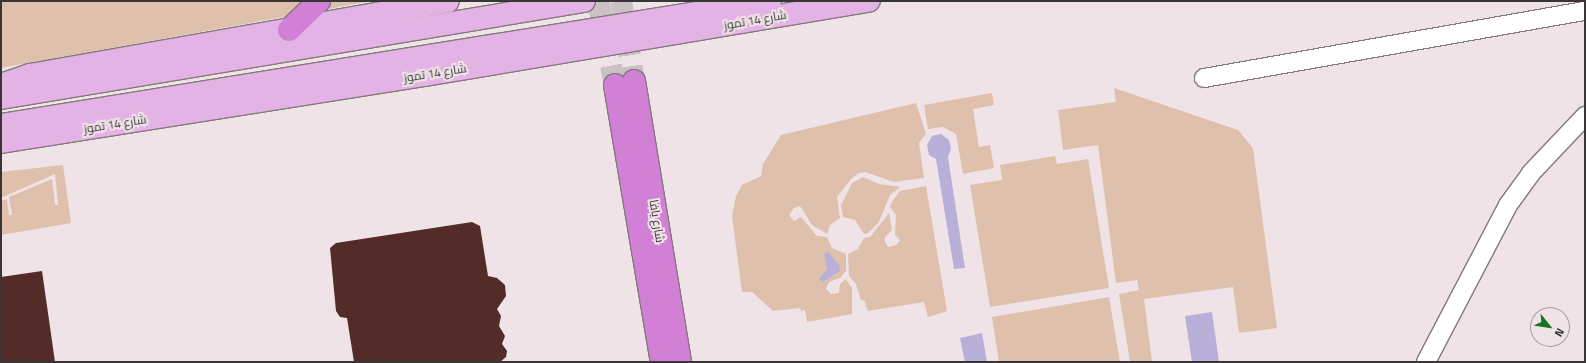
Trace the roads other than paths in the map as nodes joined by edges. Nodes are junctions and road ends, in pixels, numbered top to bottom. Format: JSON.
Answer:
{"nodes":[{"id":1,"x":319,"y":1,"type":"edge"},
{"id":2,"x":448,"y":1,"type":"edge"},
{"id":3,"x":584,"y":1,"type":"edge"},
{"id":4,"x":689,"y":1,"type":"edge"},
{"id":5,"x":770,"y":1,"type":"edge"},
{"id":6,"x":869,"y":1,"type":"edge"},
{"id":7,"x":1585,"y":11,"type":"edge"},
{"id":8,"x":290,"y":30,"type":"junction"},
{"id":9,"x":1204,"y":78,"type":"dead end"},
{"id":10,"x":1,"y":85,"type":"edge"},
{"id":11,"x":1,"y":98,"type":"edge"},
{"id":12,"x":1,"y":114,"type":"edge"},
{"id":13,"x":1585,"y":116,"type":"edge"},
{"id":14,"x":1,"y":126,"type":"edge"},
{"id":15,"x":1,"y":142,"type":"edge"},
{"id":16,"x":662,"y":362,"type":"edge"},
{"id":17,"x":680,"y":362,"type":"edge"},
{"id":18,"x":1426,"y":362,"type":"edge"}],
"edges":[{"from":1,"to":8,"type":"highway"},
{"from":2,"to":8,"type":"main road"},
{"from":3,"to":11,"type":"main road"},
{"from":4,"to":12,"type":"main road"},
{"from":5,"to":14,"type":"main road"},
{"from":6,"to":15,"type":"main road","name":"شارع 14 تموز"},
{"from":7,"to":9,"type":"street"},
{"from":8,"to":10,"type":"main road"},
{"from":13,"to":18,"type":"street"},
{"from":16,"to":17,"type":"highway","name":"شارع يافا"}]}
